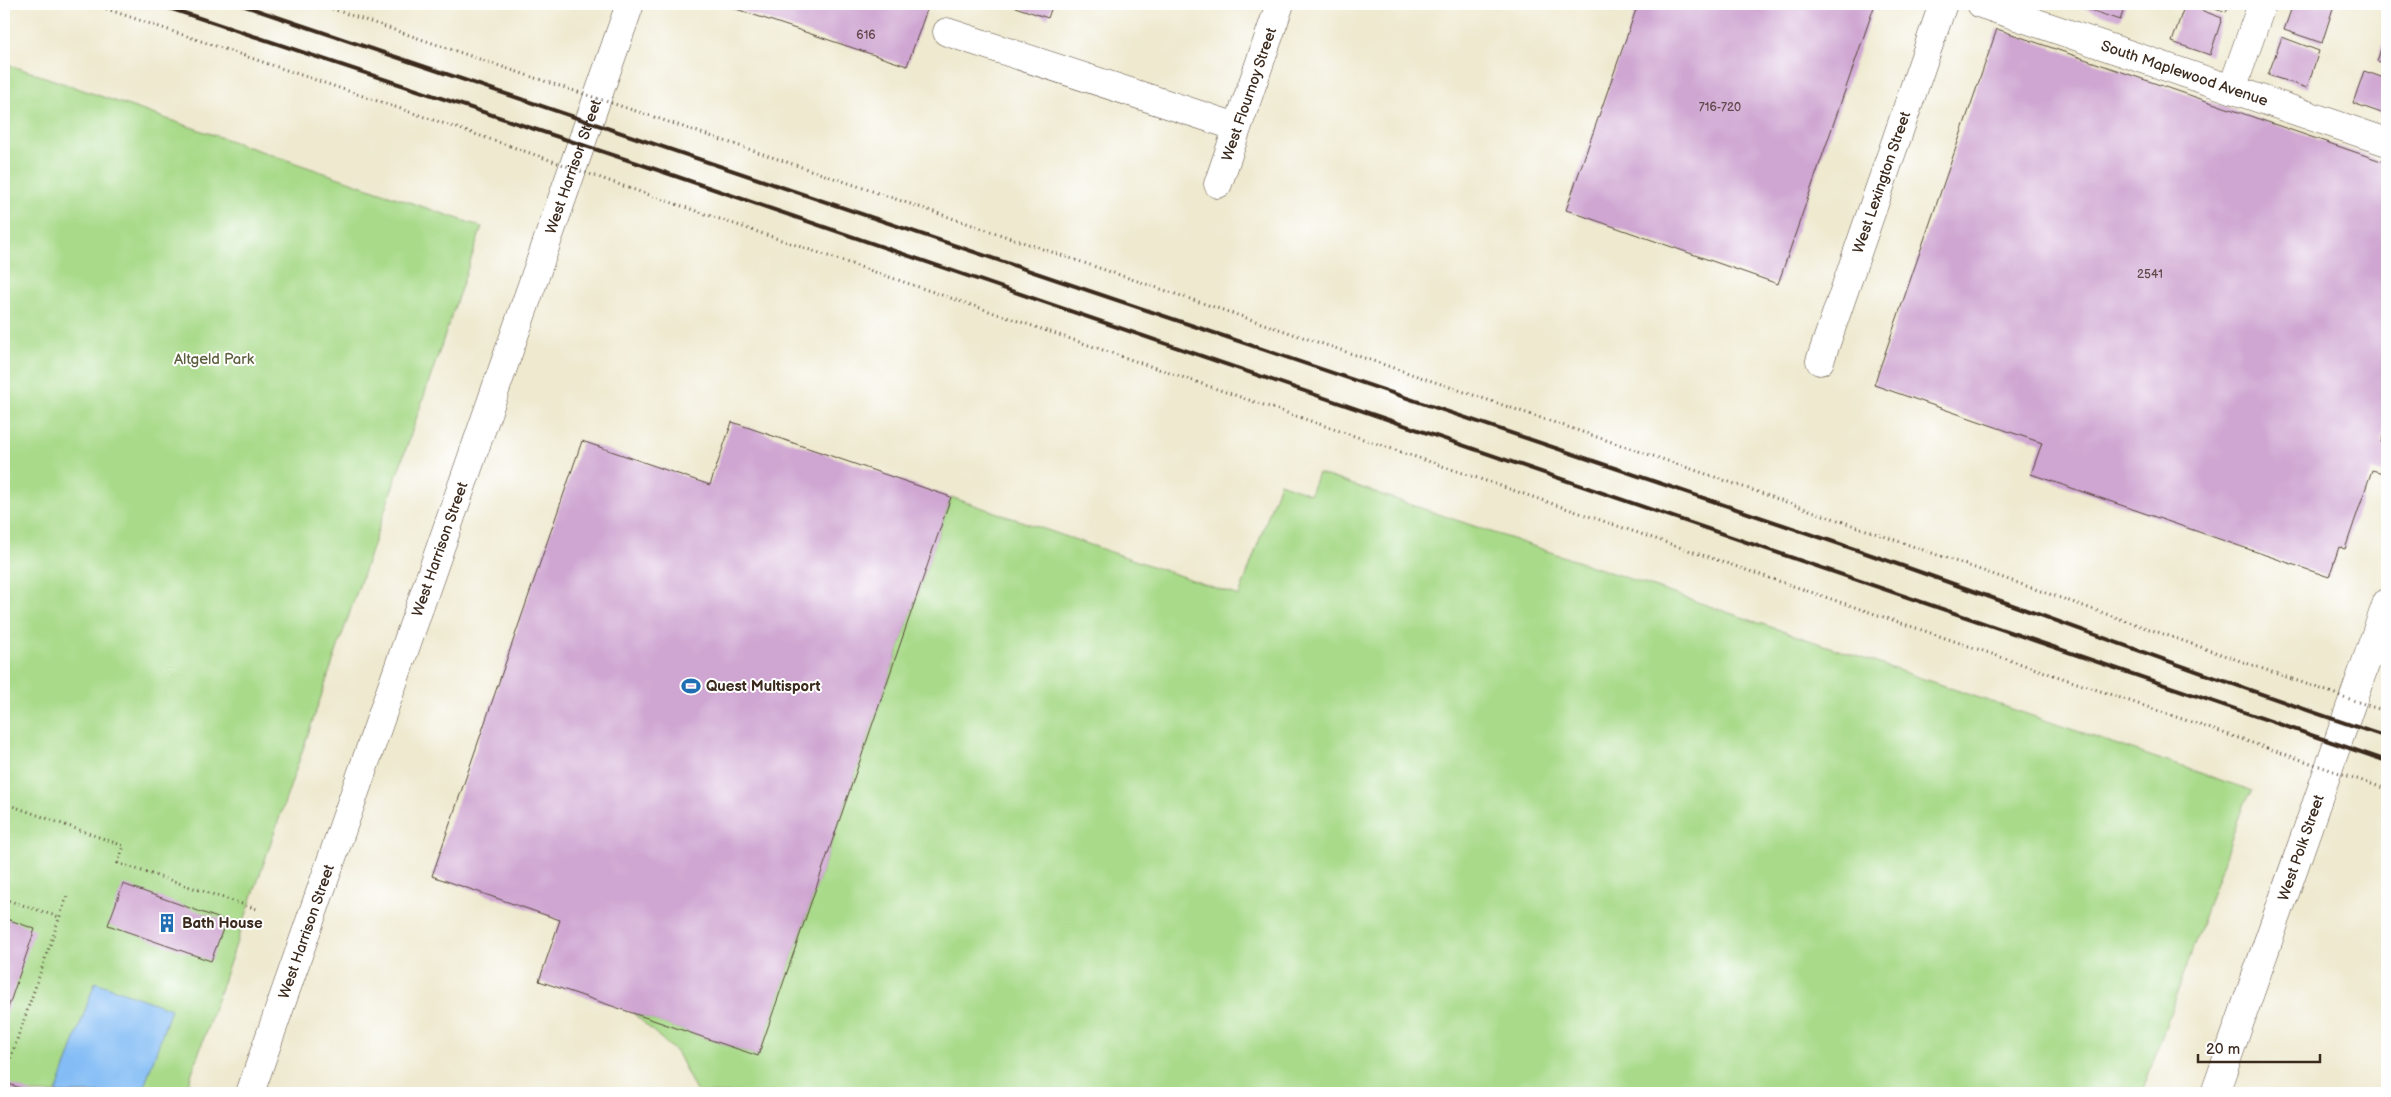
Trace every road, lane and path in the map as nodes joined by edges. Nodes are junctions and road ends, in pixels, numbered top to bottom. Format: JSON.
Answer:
{"nodes":[{"id":1,"x":92,"y":4,"type":"edge"},
{"id":2,"x":318,"y":4,"type":"edge"},
{"id":3,"x":630,"y":4,"type":"edge"},
{"id":4,"x":1280,"y":4,"type":"edge"},
{"id":5,"x":1943,"y":4,"type":"edge"},
{"id":6,"x":1981,"y":4,"type":"edge"},
{"id":7,"x":2262,"y":4,"type":"edge"},
{"id":8,"x":947,"y":32,"type":"dead end"},
{"id":9,"x":2232,"y":89,"type":"junction"},
{"id":10,"x":1237,"y":127,"type":"junction"},
{"id":11,"x":2387,"y":142,"type":"edge"},
{"id":12,"x":1218,"y":184,"type":"dead end"},
{"id":13,"x":1820,"y":361,"type":"dead end"},
{"id":14,"x":2387,"y":602,"type":"edge"},
{"id":15,"x":2387,"y":712,"type":"edge"},
{"id":16,"x":2387,"y":789,"type":"edge"},
{"id":17,"x":4,"y":804,"type":"edge"},
{"id":18,"x":68,"y":893,"type":"dead end"},
{"id":19,"x":4,"y":899,"type":"edge"},
{"id":20,"x":257,"y":909,"type":"dead end"},
{"id":21,"x":59,"y":917,"type":"junction"},
{"id":22,"x":4,"y":1077,"type":"edge"},
{"id":23,"x":250,"y":1093,"type":"edge"},
{"id":24,"x":2215,"y":1093,"type":"edge"}],
"edges":[{"from":1,"to":16,"type":"path","bridge":true},
{"from":2,"to":15,"type":"path","bridge":true},
{"from":3,"to":23,"type":"street","name":"West Harrison Street"},
{"from":4,"to":10,"type":"street","name":"West Flournoy Street"},
{"from":5,"to":13,"type":"street","name":"West Lexington Street"},
{"from":6,"to":9,"type":"street","name":"South Maplewood Avenue"},
{"from":7,"to":9,"type":"street"},
{"from":8,"to":10,"type":"street"},
{"from":9,"to":11,"type":"street","name":"South Maplewood Avenue"},
{"from":10,"to":12,"type":"street","name":"West Flournoy Street"},
{"from":14,"to":24,"type":"street","name":"West Polk Street"},
{"from":17,"to":20,"type":"path"},
{"from":18,"to":21,"type":"path"},
{"from":19,"to":21,"type":"path"},
{"from":21,"to":22,"type":"path"}]}
